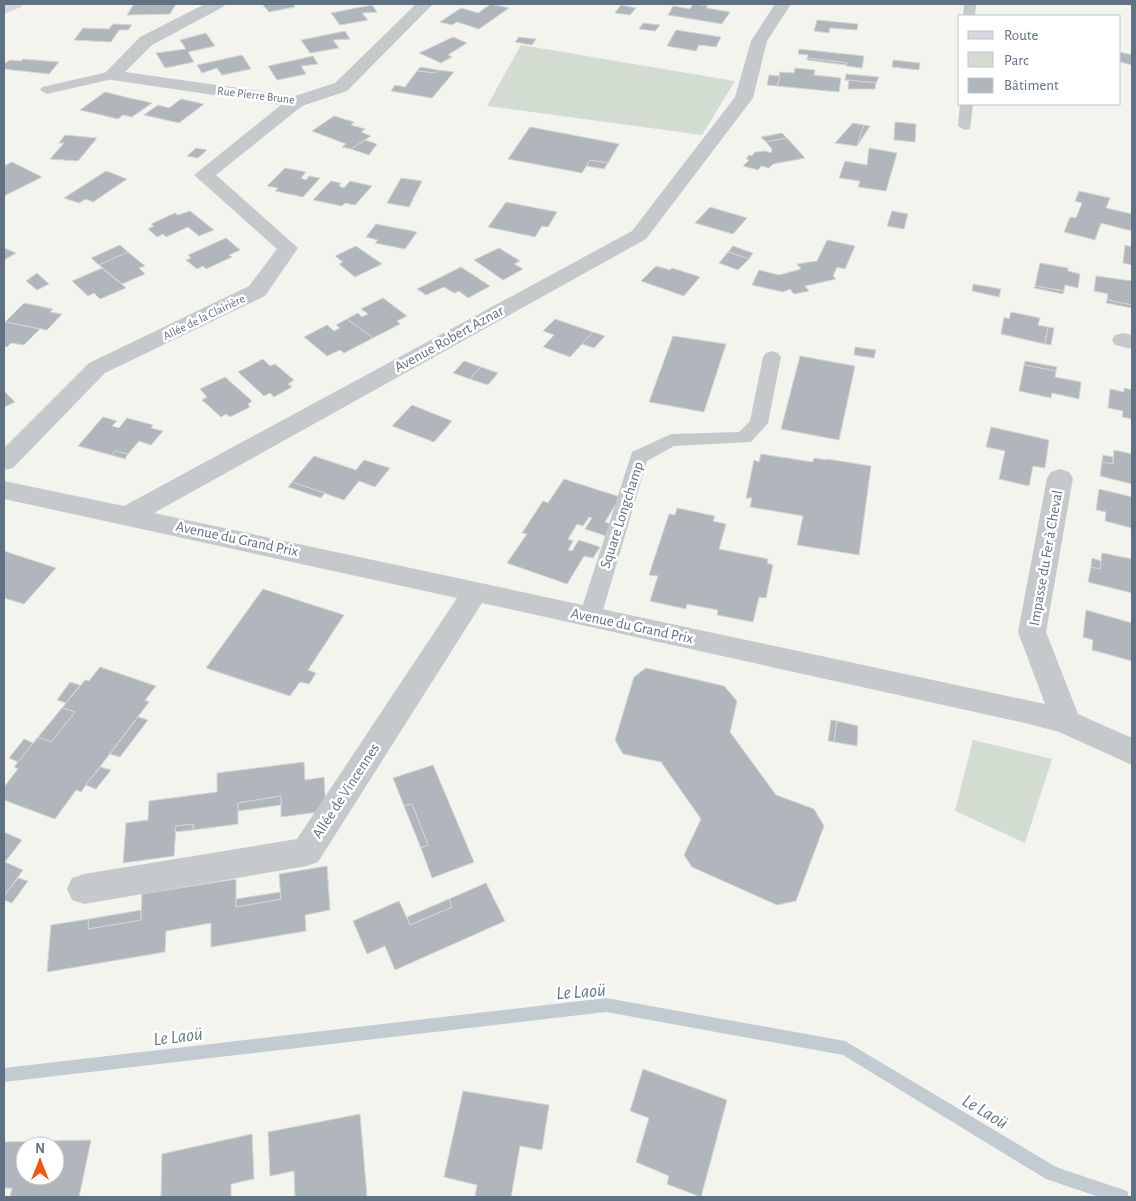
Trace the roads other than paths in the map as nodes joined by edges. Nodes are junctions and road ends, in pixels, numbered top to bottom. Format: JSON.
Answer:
{"nodes":[{"id":1,"x":15,"y":4,"type":"edge"},
{"id":2,"x":217,"y":4,"type":"edge"},
{"id":3,"x":425,"y":4,"type":"edge"},
{"id":4,"x":783,"y":4,"type":"edge"},
{"id":5,"x":4,"y":9,"type":"edge"},
{"id":6,"x":112,"y":75,"type":"junction"},
{"id":7,"x":47,"y":90,"type":"dead end"},
{"id":8,"x":296,"y":102,"type":"junction"},
{"id":9,"x":966,"y":105,"type":"edge"},
{"id":10,"x":965,"y":126,"type":"dead end"},
{"id":11,"x":772,"y":357,"type":"dead end"},
{"id":12,"x":4,"y":462,"type":"edge"},
{"id":13,"x":1060,"y":478,"type":"dead end"},
{"id":14,"x":4,"y":490,"type":"edge"},
{"id":15,"x":127,"y":516,"type":"junction"},
{"id":16,"x":476,"y":591,"type":"junction"},
{"id":17,"x":590,"y":617,"type":"junction"},
{"id":18,"x":1066,"y":722,"type":"junction"},
{"id":19,"x":1132,"y":752,"type":"edge"},
{"id":20,"x":84,"y":889,"type":"dead end"}],
"edges":[{"from":1,"to":5,"type":"main road"},
{"from":2,"to":6,"type":"street"},
{"from":3,"to":8,"type":"street","name":"Rue Pierre Brune"},
{"from":4,"to":15,"type":"street","name":"Avenue Robert Aznar"},
{"from":6,"to":7,"type":"lane","name":"Rue Pierre Brune"},
{"from":6,"to":8,"type":"street","name":"Rue Pierre Brune"},
{"from":8,"to":12,"type":"street","name":"Allée de la Clairière"},
{"from":9,"to":10,"type":"lane"},
{"from":11,"to":17,"type":"lane","name":"Square Longchamp"},
{"from":13,"to":18,"type":"street","name":"Impasse du Fer à Cheval"},
{"from":14,"to":15,"type":"street"},
{"from":15,"to":16,"type":"street","name":"Avenue du Grand Prix"},
{"from":16,"to":17,"type":"street","name":"Avenue du Grand Prix"},
{"from":16,"to":20,"type":"street","name":"Allée de Vincennes"},
{"from":17,"to":18,"type":"street","name":"Avenue du Grand Prix"},
{"from":18,"to":19,"type":"street","name":"Avenue du Grand Prix"}]}
